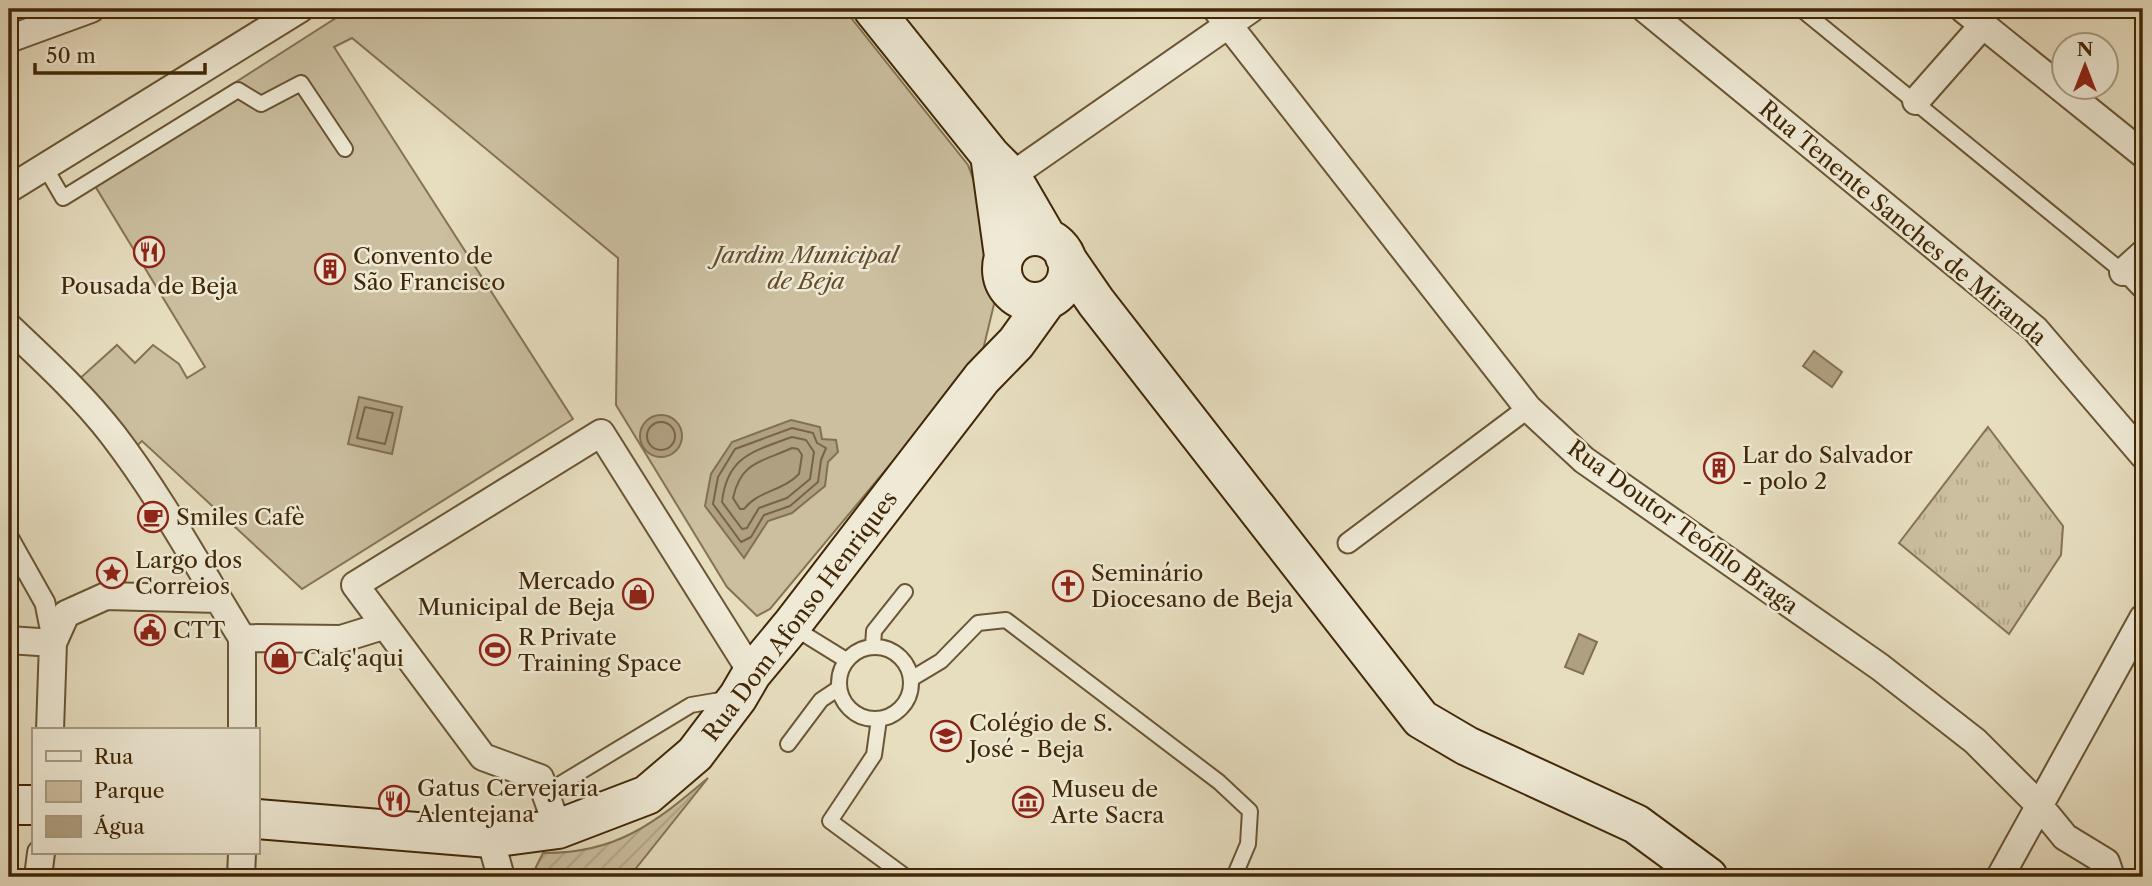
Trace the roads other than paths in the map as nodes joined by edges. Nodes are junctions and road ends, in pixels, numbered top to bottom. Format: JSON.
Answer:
{"nodes":[{"id":1,"x":873,"y":9,"type":"edge"},
{"id":2,"x":1251,"y":9,"type":"edge"},
{"id":3,"x":1645,"y":9,"type":"edge"},
{"id":4,"x":1801,"y":9,"type":"edge"},
{"id":5,"x":82,"y":10,"type":"edge"},
{"id":6,"x":293,"y":10,"type":"edge"},
{"id":7,"x":1222,"y":17,"type":"edge"},
{"id":8,"x":1973,"y":17,"type":"edge"},
{"id":9,"x":9,"y":39,"type":"edge"},
{"id":10,"x":1916,"y":101,"type":"junction"},
{"id":11,"x":345,"y":149,"type":"dead end"},
{"id":12,"x":2143,"y":154,"type":"edge"},
{"id":13,"x":1001,"y":165,"type":"junction"},
{"id":14,"x":45,"y":167,"type":"junction"},
{"id":15,"x":9,"y":189,"type":"edge"},
{"id":16,"x":1056,"y":248,"type":"junction"},
{"id":17,"x":2143,"y":254,"type":"edge"},
{"id":18,"x":1004,"y":269,"type":"junction"},
{"id":19,"x":2123,"y":272,"type":"junction"},
{"id":20,"x":2143,"y":293,"type":"edge"},
{"id":21,"x":1064,"y":297,"type":"junction"},
{"id":22,"x":9,"y":327,"type":"edge"},
{"id":23,"x":982,"y":378,"type":"junction"},
{"id":24,"x":1528,"y":408,"type":"junction"},
{"id":25,"x":2143,"y":455,"type":"edge"},
{"id":26,"x":9,"y":539,"type":"edge"},
{"id":27,"x":1348,"y":543,"type":"dead end"},
{"id":28,"x":905,"y":592,"type":"dead end"},
{"id":29,"x":218,"y":599,"type":"junction"},
{"id":30,"x":2143,"y":618,"type":"edge"},
{"id":31,"x":383,"y":626,"type":"junction"},
{"id":32,"x":791,"y":626,"type":"junction"},
{"id":33,"x":242,"y":638,"type":"junction"},
{"id":34,"x":9,"y":640,"type":"edge"},
{"id":35,"x":53,"y":643,"type":"junction"},
{"id":36,"x":873,"y":646,"type":"junction"},
{"id":37,"x":846,"y":660,"type":"junction"},
{"id":38,"x":911,"y":679,"type":"junction"},
{"id":39,"x":745,"y":685,"type":"junction"},
{"id":40,"x":839,"y":688,"type":"junction"},
{"id":41,"x":879,"y":719,"type":"junction"},
{"id":42,"x":50,"y":728,"type":"edge"},
{"id":43,"x":242,"y":728,"type":"edge"},
{"id":44,"x":788,"y":744,"type":"dead end"},
{"id":45,"x":547,"y":792,"type":"junction"},
{"id":46,"x":2038,"y":804,"type":"junction"},
{"id":47,"x":9,"y":805,"type":"edge"},
{"id":48,"x":32,"y":805,"type":"edge"},
{"id":49,"x":259,"y":819,"type":"edge"},
{"id":50,"x":558,"y":829,"type":"junction"},
{"id":51,"x":490,"y":838,"type":"junction"},
{"id":52,"x":41,"y":854,"type":"edge"},
{"id":53,"x":242,"y":854,"type":"edge"},
{"id":54,"x":37,"y":877,"type":"edge"},
{"id":55,"x":241,"y":877,"type":"edge"},
{"id":56,"x":501,"y":877,"type":"edge"},
{"id":57,"x":906,"y":877,"type":"edge"},
{"id":58,"x":1234,"y":877,"type":"edge"},
{"id":59,"x":1708,"y":877,"type":"edge"},
{"id":60,"x":2000,"y":877,"type":"edge"},
{"id":61,"x":2111,"y":877,"type":"edge"}],
"edges":[{"from":1,"to":13,"type":"main road"},
{"from":2,"to":7,"type":"street"},
{"from":3,"to":25,"type":"street","name":"Rua Tenente Sanches de Miranda"},
{"from":4,"to":10,"type":"lane"},
{"from":5,"to":9,"type":"street"},
{"from":6,"to":14,"type":"street"},
{"from":7,"to":13,"type":"street"},
{"from":7,"to":24,"type":"street","name":"Rua Doutor Teófilo Braga"},
{"from":8,"to":10,"type":"street"},
{"from":8,"to":12,"type":"street"},
{"from":10,"to":19,"type":"lane"},
{"from":11,"to":14,"type":"lane"},
{"from":13,"to":16,"type":"main road"},
{"from":13,"to":18,"type":"main road"},
{"from":14,"to":15,"type":"street"},
{"from":16,"to":18,"type":"main road"},
{"from":16,"to":21,"type":"main road"},
{"from":17,"to":19,"type":"street"},
{"from":18,"to":21,"type":"main road"},
{"from":18,"to":23,"type":"main road"},
{"from":19,"to":20,"type":"lane"},
{"from":21,"to":23,"type":"main road","name":"Rua Dom Afonso Henriques"},
{"from":21,"to":59,"type":"main road"},
{"from":22,"to":29,"type":"street"},
{"from":23,"to":32,"type":"main road","name":"Rua Dom Afonso Henriques"},
{"from":24,"to":27,"type":"street"},
{"from":24,"to":46,"type":"street","name":"Rua Doutor Teófilo Braga"},
{"from":26,"to":35,"type":"street"},
{"from":28,"to":36,"type":"lane"},
{"from":29,"to":33,"type":"street"},
{"from":29,"to":35,"type":"street"},
{"from":30,"to":46,"type":"street"},
{"from":31,"to":33,"type":"street"},
{"from":31,"to":39,"type":"street"},
{"from":31,"to":45,"type":"street"},
{"from":32,"to":37,"type":"lane"},
{"from":32,"to":39,"type":"main road","name":"Rua Dom Afonso Henriques"},
{"from":33,"to":43,"type":"street"},
{"from":34,"to":35,"type":"street"},
{"from":35,"to":42,"type":"street"},
{"from":36,"to":37,"type":"lane"},
{"from":36,"to":38,"type":"lane"},
{"from":37,"to":40,"type":"lane"},
{"from":38,"to":41,"type":"lane"},
{"from":38,"to":58,"type":"lane"},
{"from":39,"to":45,"type":"lane"},
{"from":39,"to":50,"type":"main road","name":"Rua Dom Afonso Henriques"},
{"from":40,"to":41,"type":"lane"},
{"from":40,"to":44,"type":"lane"},
{"from":41,"to":57,"type":"lane"},
{"from":45,"to":50,"type":"street"},
{"from":46,"to":60,"type":"street"},
{"from":46,"to":61,"type":"street","name":"Rua Doutor Teófilo Braga"},
{"from":47,"to":48,"type":"main road"},
{"from":49,"to":51,"type":"main road","name":"Rua Dom Afonso Henriques"},
{"from":50,"to":51,"type":"main road","name":"Rua Dom Afonso Henriques"},
{"from":51,"to":56,"type":"street"},
{"from":52,"to":54,"type":"street"},
{"from":53,"to":55,"type":"street"}]}
